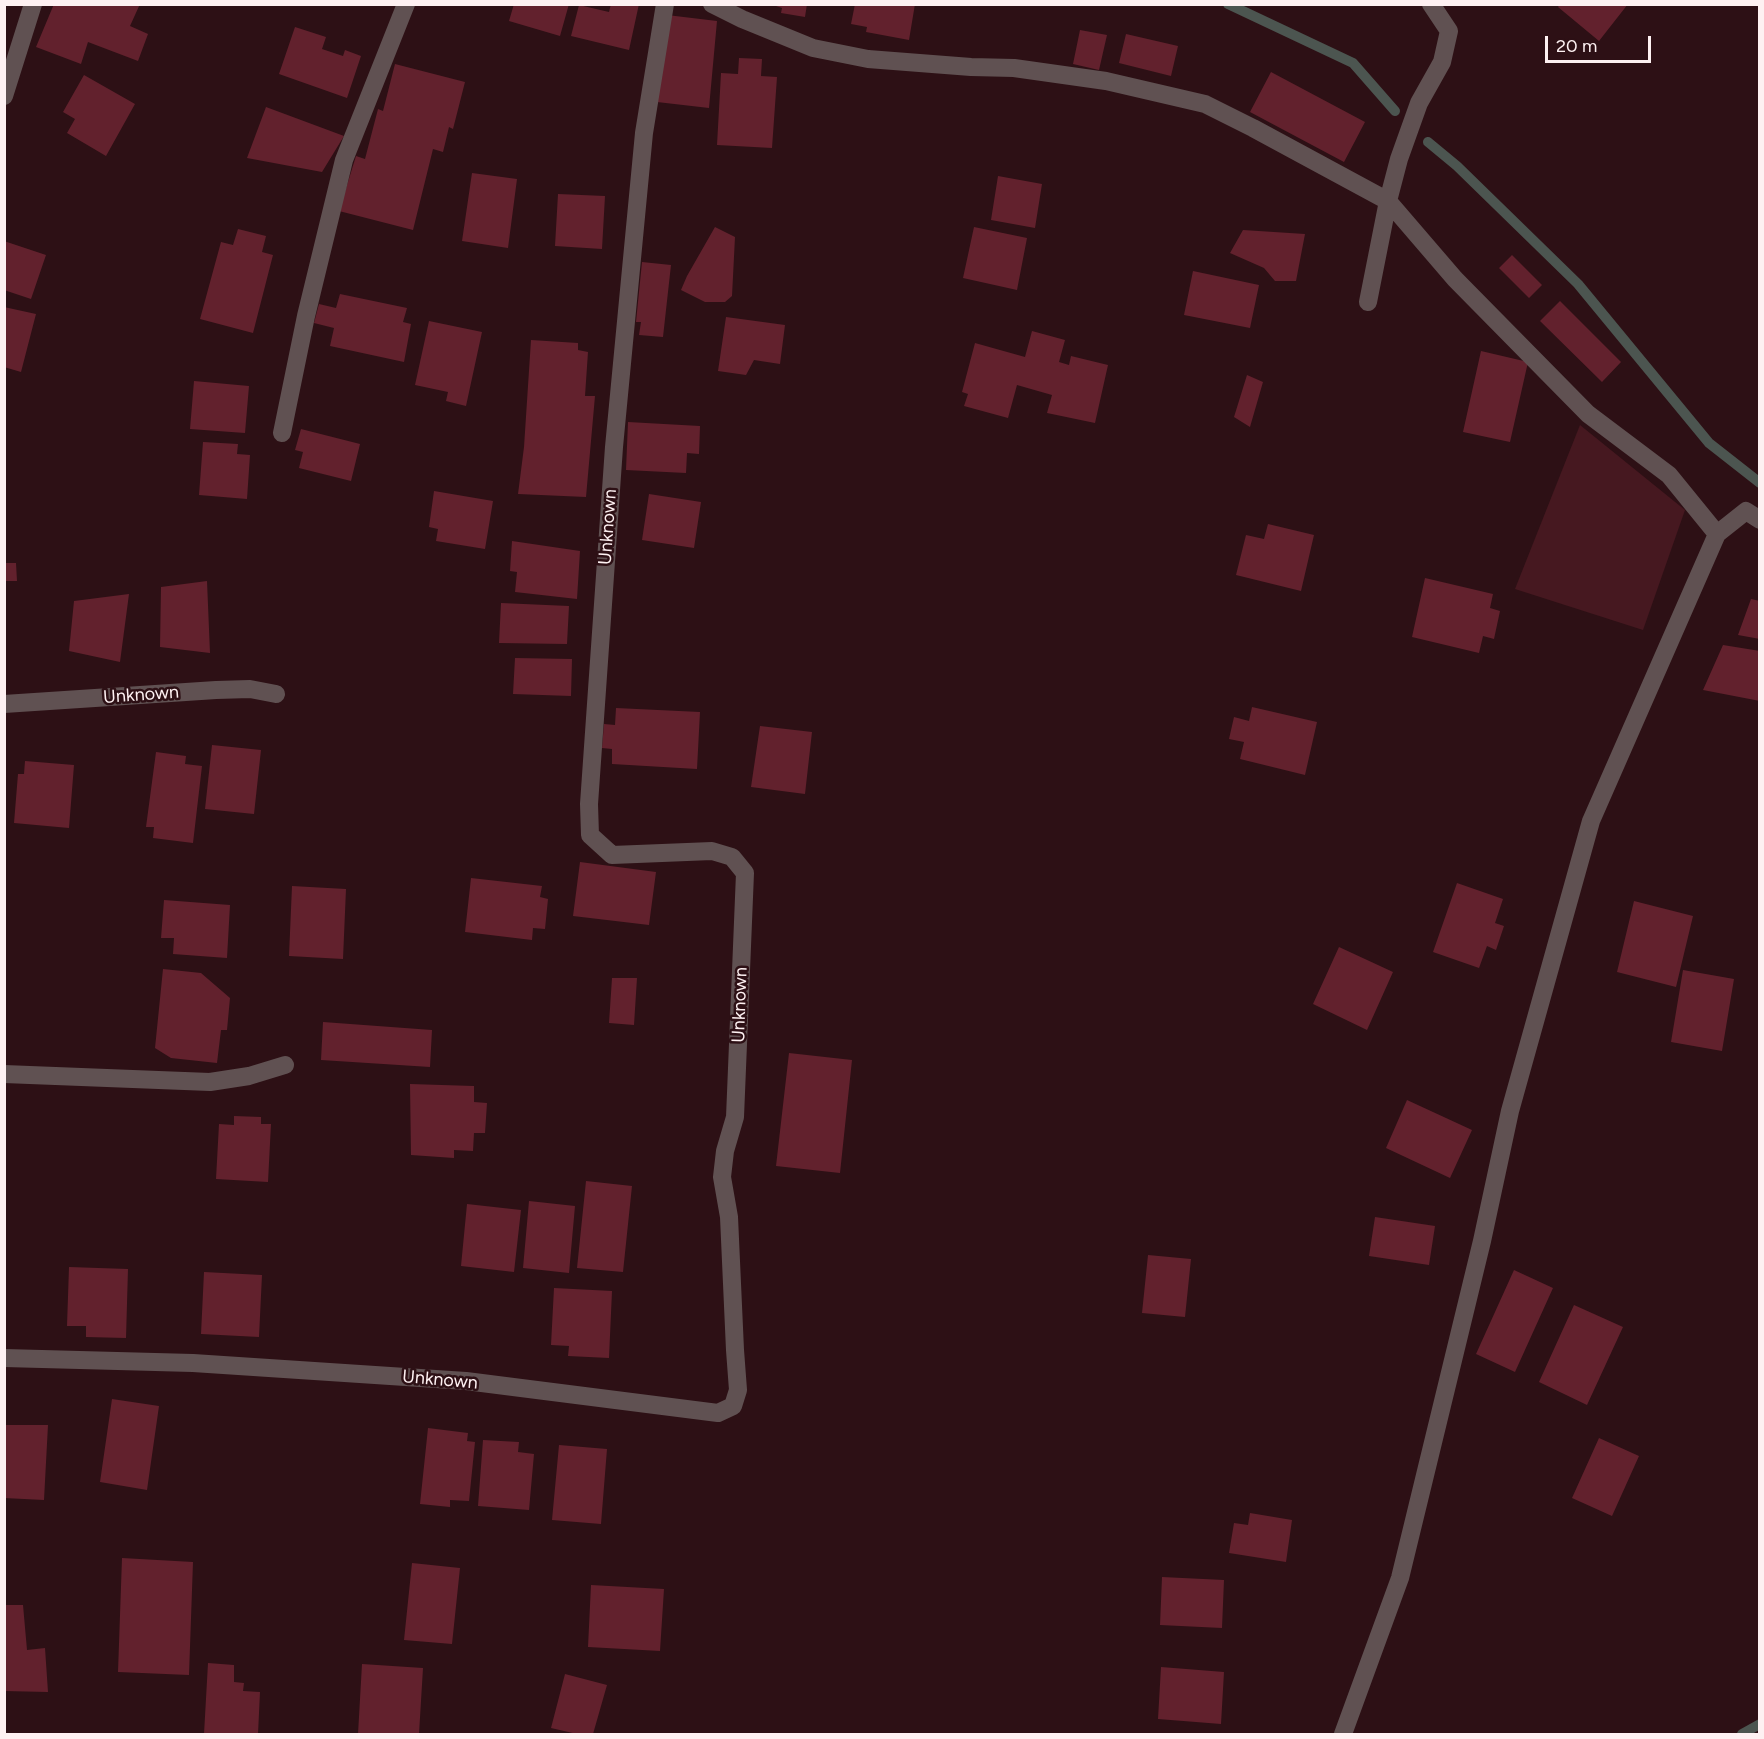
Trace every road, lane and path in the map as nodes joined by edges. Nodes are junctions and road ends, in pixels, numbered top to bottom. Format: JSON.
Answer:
{"nodes":[{"id":1,"x":33,"y":4,"type":"edge"},
{"id":2,"x":406,"y":4,"type":"edge"},
{"id":3,"x":665,"y":4,"type":"edge"},
{"id":4,"x":712,"y":4,"type":"edge"},
{"id":5,"x":1431,"y":4,"type":"edge"},
{"id":6,"x":4,"y":96,"type":"edge"},
{"id":7,"x":1388,"y":201,"type":"junction"},
{"id":8,"x":1368,"y":302,"type":"dead end"},
{"id":9,"x":282,"y":433,"type":"dead end"},
{"id":10,"x":1760,"y":520,"type":"edge"},
{"id":11,"x":1717,"y":534,"type":"junction"},
{"id":12,"x":276,"y":694,"type":"dead end"},
{"id":13,"x":4,"y":704,"type":"edge"},
{"id":14,"x":285,"y":1065,"type":"dead end"},
{"id":15,"x":4,"y":1074,"type":"edge"},
{"id":16,"x":4,"y":1358,"type":"edge"},
{"id":17,"x":1343,"y":1734,"type":"edge"}],
"edges":[{"from":1,"to":6,"type":"street"},
{"from":2,"to":9,"type":"street"},
{"from":3,"to":16,"type":"street","name":"Unknown"},
{"from":4,"to":7,"type":"street"},
{"from":5,"to":7,"type":"street"},
{"from":7,"to":8,"type":"street"},
{"from":7,"to":11,"type":"street"},
{"from":10,"to":11,"type":"street"},
{"from":11,"to":17,"type":"street"},
{"from":12,"to":13,"type":"street","name":"Unknown"},
{"from":14,"to":15,"type":"street"}]}
